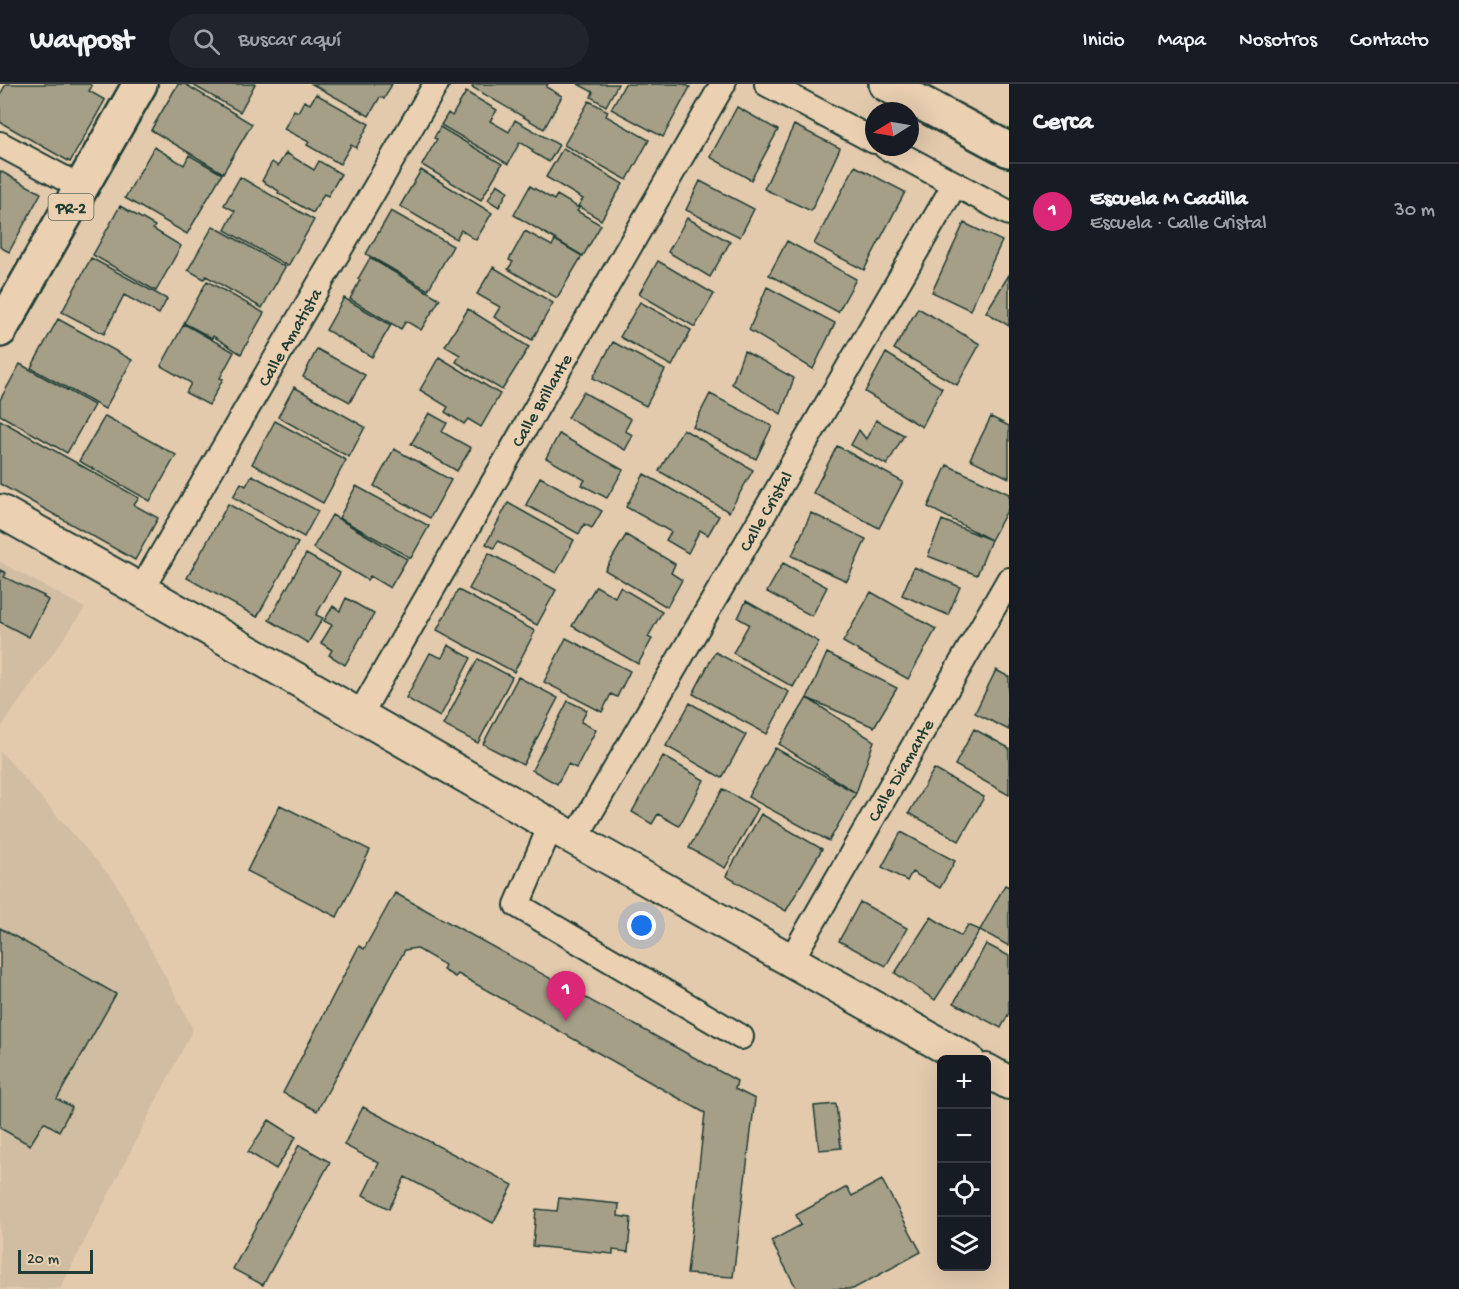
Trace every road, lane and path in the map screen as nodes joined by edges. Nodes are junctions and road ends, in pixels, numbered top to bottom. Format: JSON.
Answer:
{"nodes":[{"id":1,"x":140,"y":84,"type":"edge"},
{"id":2,"x":436,"y":84,"type":"edge"},
{"id":3,"x":723,"y":84,"type":"edge"},
{"id":4,"x":767,"y":84,"type":"edge"},
{"id":5,"x":886,"y":84,"type":"edge"},
{"id":6,"x":865,"y":136,"type":"edge"},
{"id":7,"x":0,"y":144,"type":"edge"},
{"id":8,"x":1009,"y":150,"type":"edge"},
{"id":9,"x":903,"y":156,"type":"edge"},
{"id":10,"x":955,"y":184,"type":"junction"},
{"id":11,"x":82,"y":188,"type":"junction"},
{"id":12,"x":1009,"y":213,"type":"edge"},
{"id":13,"x":0,"y":330,"type":"edge"},
{"id":14,"x":0,"y":511,"type":"edge"},
{"id":15,"x":1009,"y":580,"type":"edge"},
{"id":16,"x":141,"y":590,"type":"junction"},
{"id":17,"x":359,"y":716,"type":"junction"},
{"id":18,"x":563,"y":832,"type":"junction"},
{"id":19,"x":791,"y":960,"type":"junction"},
{"id":20,"x":741,"y":1037,"type":"dead end"},
{"id":21,"x":961,"y":1055,"type":"edge"},
{"id":22,"x":991,"y":1072,"type":"edge"},
{"id":23,"x":1009,"y":1083,"type":"edge"}],
"edges":[{"from":1,"to":11,"type":"main road","number":"PR-2"},
{"from":2,"to":16,"type":"street","name":"Calle Amatista"},
{"from":3,"to":17,"type":"street","name":"Calle Brillante"},
{"from":4,"to":6,"type":"street"},
{"from":5,"to":8,"type":"main road"},
{"from":7,"to":11,"type":"street"},
{"from":9,"to":10,"type":"street"},
{"from":10,"to":12,"type":"street"},
{"from":10,"to":18,"type":"street","name":"Calle Cristal"},
{"from":11,"to":13,"type":"main road","number":"PR-2"},
{"from":14,"to":16,"type":"street"},
{"from":15,"to":19,"type":"street","name":"Calle Diamante"},
{"from":16,"to":17,"type":"street"},
{"from":17,"to":18,"type":"street"},
{"from":18,"to":19,"type":"street"},
{"from":18,"to":20,"type":"street","name":"Calle Cristal"},
{"from":19,"to":21,"type":"street"},
{"from":22,"to":23,"type":"street"}]}
